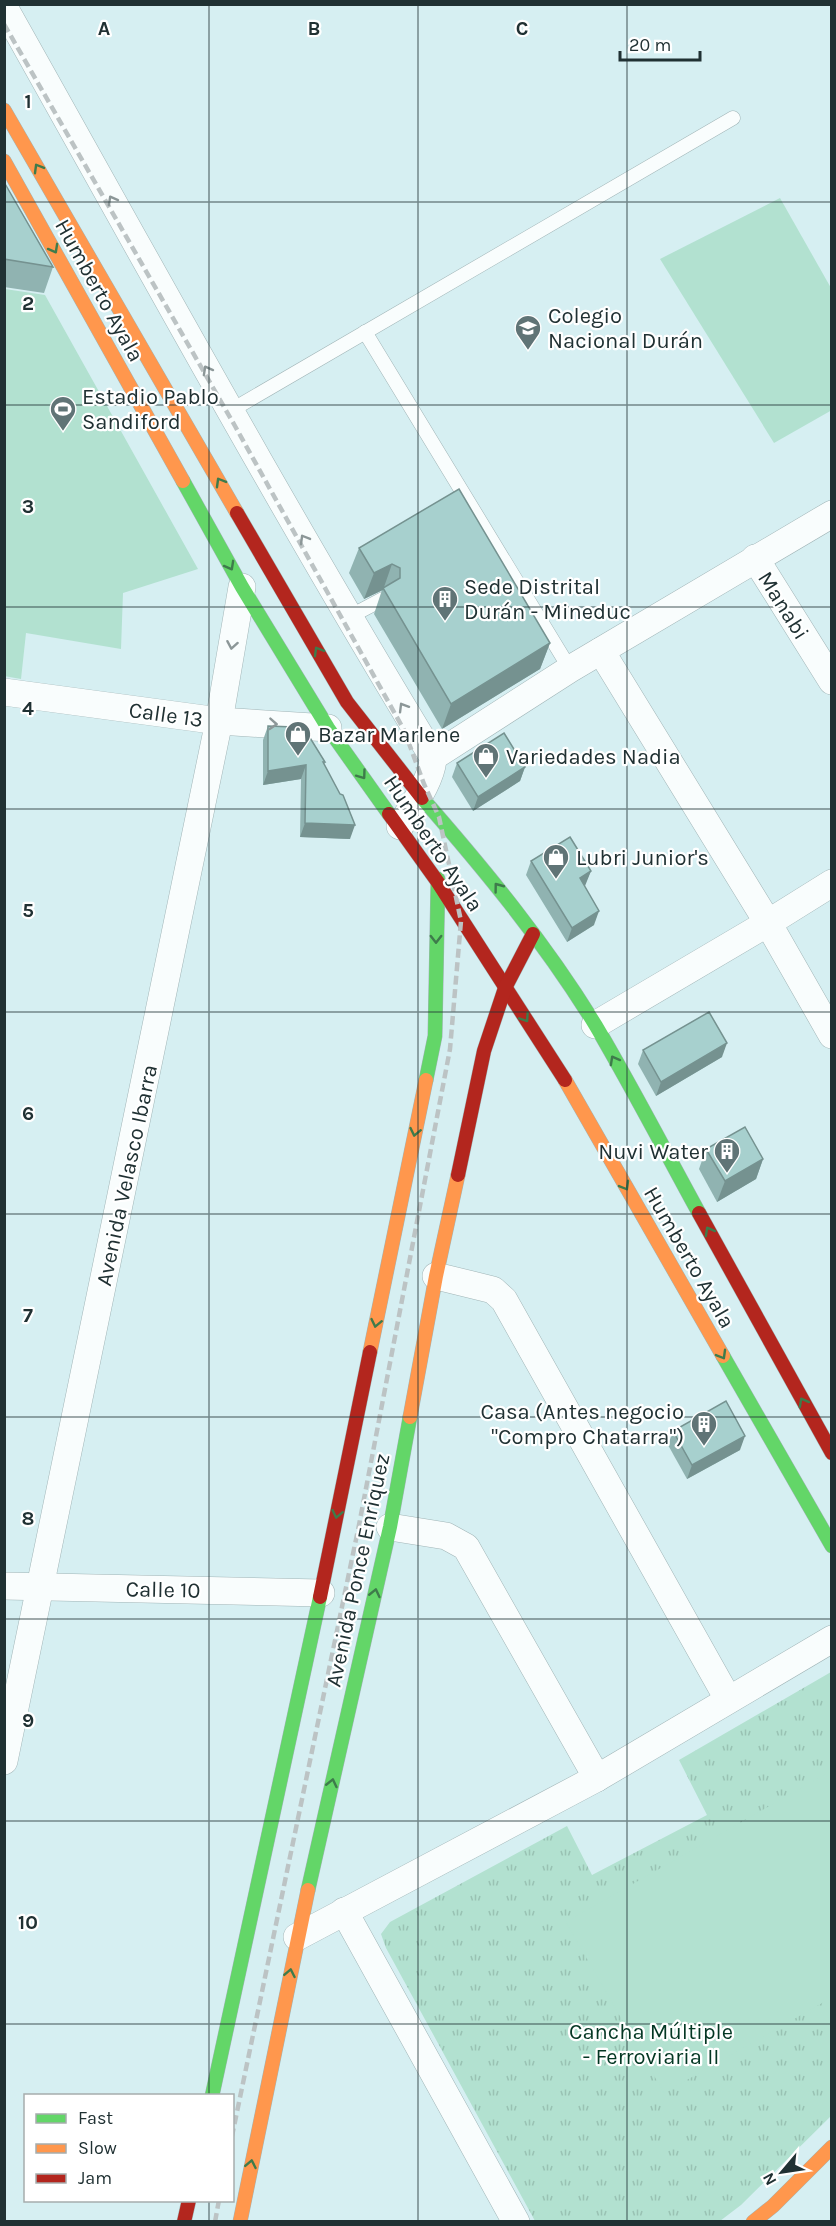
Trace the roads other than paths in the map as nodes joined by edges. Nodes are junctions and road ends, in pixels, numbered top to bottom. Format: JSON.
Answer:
{"nodes":[{"id":1,"x":4,"y":7,"type":"edge"},
{"id":2,"x":4,"y":110,"type":"edge"},
{"id":3,"x":733,"y":118,"type":"dead end"},
{"id":4,"x":4,"y":161,"type":"edge"},
{"id":5,"x":365,"y":332,"type":"junction"},
{"id":6,"x":230,"y":411,"type":"junction"},
{"id":7,"x":831,"y":514,"type":"edge"},
{"id":8,"x":755,"y":558,"type":"junction"},
{"id":9,"x":242,"y":587,"type":"junction"},
{"id":10,"x":383,"y":599,"type":"edge"},
{"id":11,"x":349,"y":617,"type":"junction"},
{"id":12,"x":601,"y":651,"type":"junction"},
{"id":13,"x":570,"y":669,"type":"junction"},
{"id":14,"x":831,"y":681,"type":"edge"},
{"id":15,"x":4,"y":692,"type":"edge"},
{"id":16,"x":219,"y":721,"type":"junction"},
{"id":17,"x":328,"y":728,"type":"junction"},
{"id":18,"x":433,"y":757,"type":"junction"},
{"id":19,"x":419,"y":794,"type":"junction"},
{"id":20,"x":399,"y":826,"type":"junction"},
{"id":21,"x":444,"y":865,"type":"dead end"},
{"id":22,"x":437,"y":881,"type":"junction"},
{"id":23,"x":831,"y":883,"type":"edge"},
{"id":24,"x":768,"y":923,"type":"junction"},
{"id":25,"x":533,"y":934,"type":"junction"},
{"id":26,"x":505,"y":988,"type":"junction"},
{"id":27,"x":595,"y":1025,"type":"junction"},
{"id":28,"x":831,"y":1035,"type":"edge"},
{"id":29,"x":436,"y":1276,"type":"junction"},
{"id":30,"x":831,"y":1453,"type":"edge"},
{"id":31,"x":390,"y":1527,"type":"junction"},
{"id":32,"x":831,"y":1546,"type":"edge"},
{"id":33,"x":4,"y":1586,"type":"edge"},
{"id":34,"x":42,"y":1586,"type":"junction"},
{"id":35,"x":321,"y":1593,"type":"junction"},
{"id":36,"x":831,"y":1639,"type":"edge"},
{"id":37,"x":728,"y":1699,"type":"junction"},
{"id":38,"x":4,"y":1761,"type":"edge"},
{"id":39,"x":597,"y":1778,"type":"junction"},
{"id":40,"x":344,"y":1911,"type":"junction"},
{"id":41,"x":297,"y":1937,"type":"junction"},
{"id":42,"x":212,"y":2094,"type":"edge"},
{"id":43,"x":831,"y":2146,"type":"edge"},
{"id":44,"x":189,"y":2202,"type":"edge"},
{"id":45,"x":184,"y":2222,"type":"edge"},
{"id":46,"x":240,"y":2222,"type":"edge"},
{"id":47,"x":516,"y":2222,"type":"edge"},
{"id":48,"x":753,"y":2222,"type":"edge"}],
"edges":[{"from":6,"to":1,"type":"street","one_way":true},
{"from":19,"to":2,"type":"street","name":"Humberto Ayala","one_way":true},
{"from":3,"to":5,"type":"lane"},
{"from":4,"to":9,"type":"street","name":"Humberto Ayala","one_way":true},
{"from":5,"to":6,"type":"lane"},
{"from":5,"to":13,"type":"lane"},
{"from":11,"to":6,"type":"street","one_way":true},
{"from":7,"to":8,"type":"street"},
{"from":8,"to":12,"type":"street"},
{"from":8,"to":14,"type":"street","name":"Manabi"},
{"from":9,"to":16,"type":"street","name":"Avenida Velasco Ibarra","one_way":true},
{"from":9,"to":17,"type":"street","name":"Humberto Ayala"},
{"from":10,"to":11,"type":"lane"},
{"from":18,"to":11,"type":"street","one_way":true},
{"from":12,"to":13,"type":"street"},
{"from":12,"to":24,"type":"street"},
{"from":13,"to":18,"type":"street"},
{"from":15,"to":16,"type":"street","name":"Calle 13"},
{"from":16,"to":17,"type":"street","name":"Calle 13","one_way":true},
{"from":16,"to":34,"type":"street","name":"Avenida Velasco Ibarra"},
{"from":17,"to":20,"type":"street","name":"Humberto Ayala","one_way":true},
{"from":18,"to":19,"type":"street"},
{"from":19,"to":20,"type":"street"},
{"from":25,"to":19,"type":"street","name":"Humberto Ayala","one_way":true},
{"from":20,"to":22,"type":"street","name":"Humberto Ayala"},
{"from":21,"to":22,"type":"street"},
{"from":22,"to":26,"type":"street","name":"Humberto Ayala"},
{"from":22,"to":35,"type":"street","name":"Avenida Ponce Enriquez","one_way":true},
{"from":23,"to":24,"type":"street"},
{"from":24,"to":27,"type":"street"},
{"from":24,"to":28,"type":"street"},
{"from":25,"to":26,"type":"street","name":"Avenida Ponce Enriquez"},
{"from":25,"to":27,"type":"street","name":"Humberto Ayala"},
{"from":26,"to":29,"type":"street","name":"Avenida Ponce Enriquez"},
{"from":26,"to":32,"type":"street","name":"Humberto Ayala","one_way":true},
{"from":30,"to":27,"type":"street","name":"Humberto Ayala","one_way":true},
{"from":29,"to":31,"type":"street","name":"Avenida Ponce Enriquez"},
{"from":29,"to":37,"type":"street"},
{"from":31,"to":39,"type":"street"},
{"from":41,"to":31,"type":"street","name":"Avenida Ponce Enriquez","one_way":true},
{"from":33,"to":34,"type":"street","name":"Calle 10"},
{"from":34,"to":35,"type":"street","name":"Calle 10"},
{"from":34,"to":38,"type":"street","name":"Avenida Velasco Ibarra"},
{"from":35,"to":42,"type":"street","name":"Avenida Ponce Enriquez"},
{"from":36,"to":37,"type":"street"},
{"from":37,"to":39,"type":"street"},
{"from":39,"to":40,"type":"street"},
{"from":40,"to":41,"type":"street"},
{"from":40,"to":47,"type":"street"},
{"from":46,"to":41,"type":"street","name":"Avenida Ponce Enriquez","one_way":true},
{"from":43,"to":48,"type":"street"},
{"from":44,"to":45,"type":"street"}]}
